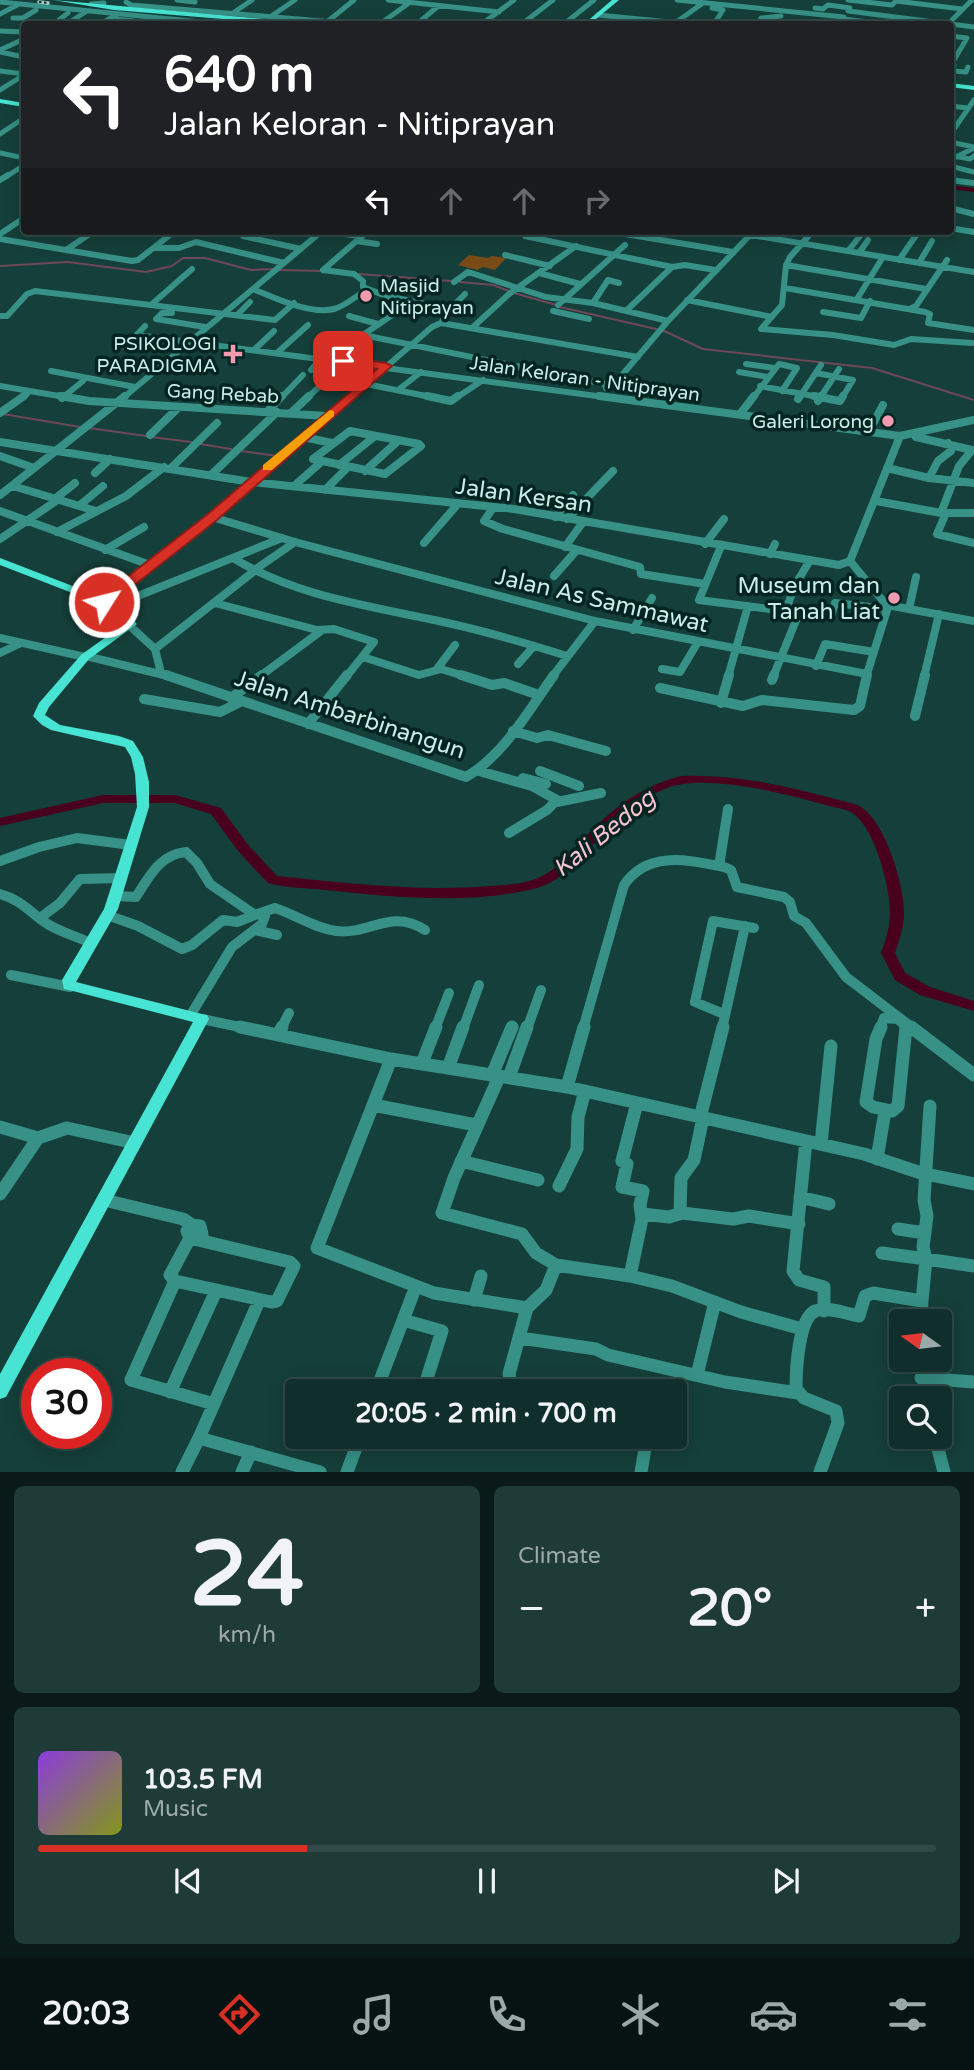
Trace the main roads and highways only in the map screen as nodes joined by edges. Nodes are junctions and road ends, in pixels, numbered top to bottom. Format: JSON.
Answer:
{"nodes":[{"id":1,"x":56,"y":0,"type":"edge"},
{"id":2,"x":616,"y":0,"type":"edge"},
{"id":3,"x":66,"y":1,"type":"edge"},
{"id":4,"x":93,"y":5,"type":"edge"},
{"id":5,"x":226,"y":21,"type":"edge"},
{"id":6,"x":591,"y":21,"type":"edge"},
{"id":7,"x":954,"y":86,"type":"edge"},
{"id":8,"x":974,"y":88,"type":"edge"},
{"id":9,"x":0,"y":100,"type":"edge"},
{"id":10,"x":21,"y":104,"type":"edge"},
{"id":11,"x":0,"y":561,"type":"edge"},
{"id":12,"x":130,"y":626,"type":"joint"},
{"id":13,"x":86,"y":656,"type":"joint"},
{"id":14,"x":0,"y":1391,"type":"edge"}],
"edges":[{"from":1,"to":3,"type":"main road"},
{"from":2,"to":6,"type":"main road"},
{"from":3,"to":4,"type":"main road"},
{"from":4,"to":5,"type":"main road"},
{"from":7,"to":8,"type":"main road"},
{"from":9,"to":10,"type":"main road"},
{"from":11,"to":12,"type":"main road"},
{"from":12,"to":13,"type":"main road"},
{"from":13,"to":14,"type":"main road"}]}
